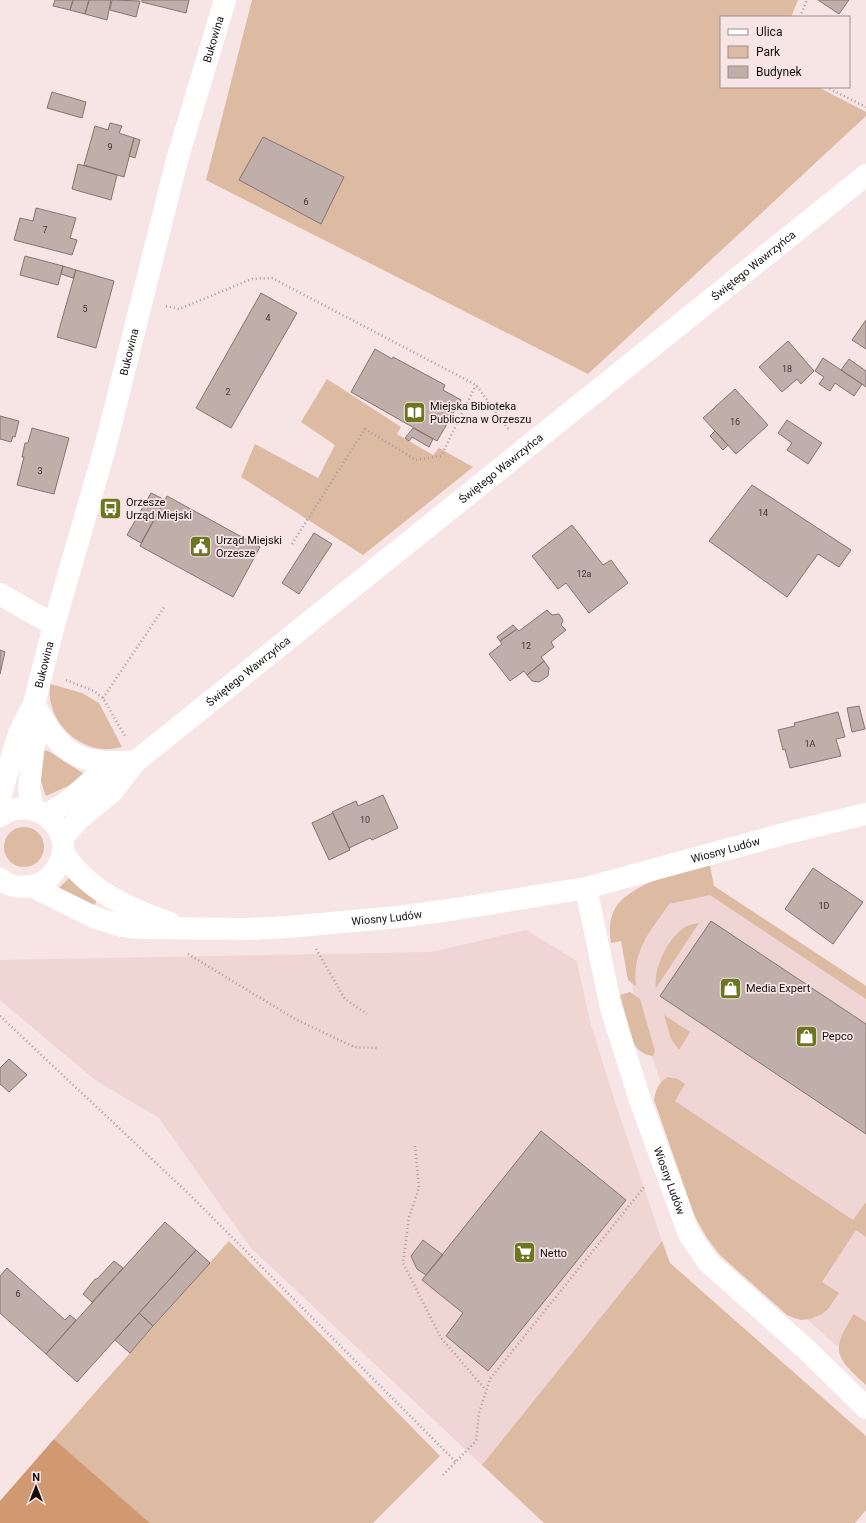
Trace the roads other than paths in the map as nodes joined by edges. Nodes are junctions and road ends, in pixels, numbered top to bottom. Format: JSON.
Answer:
{"nodes":[{"id":1,"x":225,"y":0,"type":"edge"},
{"id":2,"x":866,"y":175,"type":"edge"},
{"id":3,"x":0,"y":594,"type":"edge"},
{"id":4,"x":54,"y":625,"type":"junction"},
{"id":5,"x":34,"y":704,"type":"junction"},
{"id":6,"x":135,"y":762,"type":"junction"},
{"id":7,"x":0,"y":798,"type":"edge"},
{"id":8,"x":39,"y":812,"type":"junction"},
{"id":9,"x":866,"y":814,"type":"edge"},
{"id":10,"x":0,"y":816,"type":"edge"},
{"id":11,"x":62,"y":845,"type":"junction"},
{"id":12,"x":3,"y":884,"type":"edge"},
{"id":13,"x":31,"y":886,"type":"junction"},
{"id":14,"x":586,"y":888,"type":"junction"},
{"id":15,"x":185,"y":928,"type":"junction"},
{"id":16,"x":866,"y":1408,"type":"edge"}],
"edges":[{"from":1,"to":4,"type":"street","name":"Bukowina"},
{"from":2,"to":6,"type":"street","name":"Świętego Wawrzyńca"},
{"from":3,"to":4,"type":"street"},
{"from":4,"to":5,"type":"street","name":"Bukowina"},
{"from":5,"to":6,"type":"street"},
{"from":5,"to":7,"type":"street","name":"Bukowina"},
{"from":5,"to":8,"type":"street","name":"Bukowina"},
{"from":6,"to":8,"type":"street","name":"Świętego Wawrzyńca"},
{"from":6,"to":11,"type":"street","name":"Świętego Wawrzyńca"},
{"from":8,"to":10,"type":"street"},
{"from":8,"to":11,"type":"street","name":"Wiosny Ludów"},
{"from":9,"to":14,"type":"street","name":"Wiosny Ludów"},
{"from":11,"to":13,"type":"street","name":"Świętego Wawrzyńca"},
{"from":11,"to":15,"type":"street","name":"Wiosny Ludów"},
{"from":12,"to":13,"type":"street"},
{"from":13,"to":15,"type":"street","name":"Wiosny Ludów"},
{"from":14,"to":15,"type":"street","name":"Wiosny Ludów"},
{"from":14,"to":16,"type":"street","name":"Wiosny Ludów"}]}
